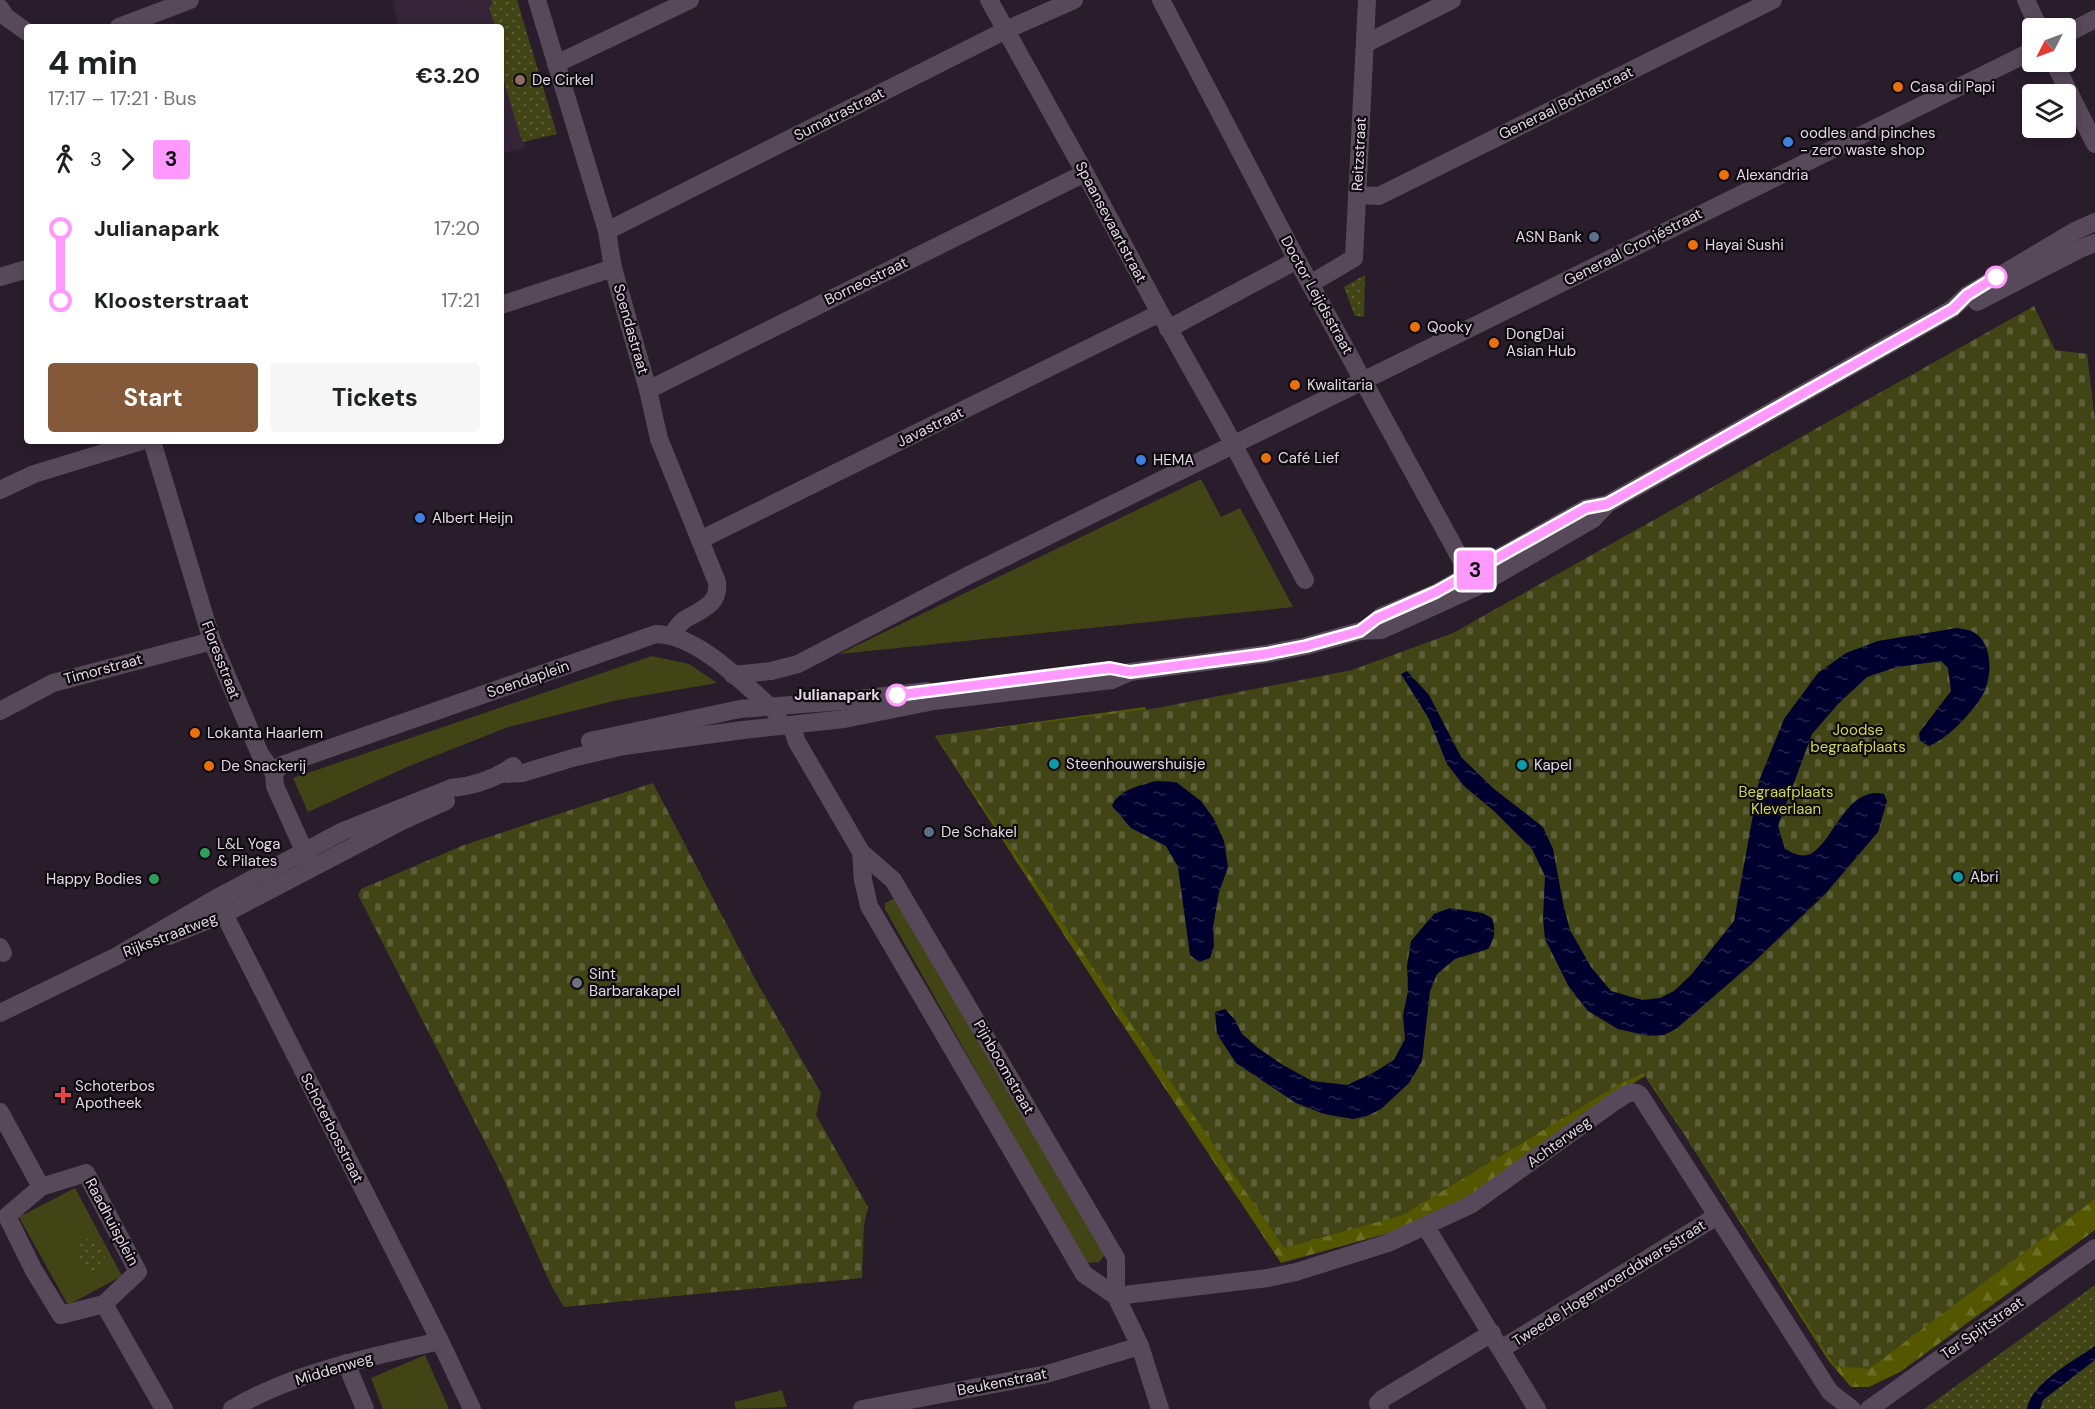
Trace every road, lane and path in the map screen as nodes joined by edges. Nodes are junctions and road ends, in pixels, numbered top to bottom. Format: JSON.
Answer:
{"nodes":[{"id":1,"x":190,"y":0,"type":"edge"},
{"id":2,"x":537,"y":0,"type":"edge"},
{"id":3,"x":690,"y":0,"type":"edge"},
{"id":4,"x":989,"y":0,"type":"edge"},
{"id":5,"x":1074,"y":0,"type":"edge"},
{"id":6,"x":1161,"y":0,"type":"edge"},
{"id":7,"x":1366,"y":0,"type":"edge"},
{"id":8,"x":1452,"y":0,"type":"edge"},
{"id":9,"x":1773,"y":0,"type":"edge"},
{"id":10,"x":2026,"y":0,"type":"edge"},
{"id":11,"x":2,"y":15,"type":"edge"},
{"id":12,"x":2034,"y":18,"type":"edge"},
{"id":13,"x":2095,"y":19,"type":"edge"},
{"id":14,"x":127,"y":24,"type":"edge"},
{"id":15,"x":2076,"y":29,"type":"edge"},
{"id":16,"x":24,"y":30,"type":"edge"},
{"id":17,"x":1006,"y":30,"type":"junction"},
{"id":18,"x":1365,"y":44,"type":"junction"},
{"id":19,"x":2022,"y":56,"type":"edge"},
{"id":20,"x":556,"y":64,"type":"junction"},
{"id":21,"x":2059,"y":72,"type":"edge"},
{"id":22,"x":2095,"y":144,"type":"edge"},
{"id":23,"x":1085,"y":173,"type":"junction"},
{"id":24,"x":1357,"y":195,"type":"junction"},
{"id":25,"x":2095,"y":222,"type":"edge"},
{"id":26,"x":607,"y":231,"type":"junction"},
{"id":27,"x":2095,"y":243,"type":"edge"},
{"id":28,"x":1297,"y":260,"type":"junction"},
{"id":29,"x":613,"y":268,"type":"junction"},
{"id":30,"x":24,"y":270,"type":"edge"},
{"id":31,"x":0,"y":277,"type":"edge"},
{"id":32,"x":1310,"y":284,"type":"junction"},
{"id":33,"x":504,"y":304,"type":"edge"},
{"id":34,"x":1953,"y":309,"type":"junction"},
{"id":35,"x":1164,"y":321,"type":"junction"},
{"id":36,"x":1364,"y":381,"type":"junction"},
{"id":37,"x":648,"y":390,"type":"junction"},
{"id":38,"x":132,"y":444,"type":"edge"},
{"id":39,"x":153,"y":444,"type":"edge"},
{"id":40,"x":1233,"y":444,"type":"junction"},
{"id":41,"x":0,"y":490,"type":"edge"},
{"id":42,"x":700,"y":540,"type":"junction"},
{"id":43,"x":1305,"y":580,"type":"dead end"},
{"id":44,"x":1472,"y":581,"type":"junction"},
{"id":45,"x":672,"y":636,"type":"junction"},
{"id":46,"x":212,"y":641,"type":"junction"},
{"id":47,"x":1130,"y":672,"type":"junction"},
{"id":48,"x":733,"y":675,"type":"junction"},
{"id":49,"x":801,"y":704,"type":"junction"},
{"id":50,"x":769,"y":706,"type":"junction"},
{"id":51,"x":0,"y":711,"type":"edge"},
{"id":52,"x":791,"y":725,"type":"junction"},
{"id":53,"x":274,"y":773,"type":"junction"},
{"id":54,"x":503,"y":774,"type":"junction"},
{"id":55,"x":468,"y":786,"type":"junction"},
{"id":56,"x":304,"y":851,"type":"junction"},
{"id":57,"x":861,"y":852,"type":"junction"},
{"id":58,"x":312,"y":869,"type":"junction"},
{"id":59,"x":219,"y":907,"type":"junction"},
{"id":60,"x":0,"y":1013,"type":"edge"},
{"id":61,"x":0,"y":1112,"type":"edge"},
{"id":62,"x":40,"y":1187,"type":"junction"},
{"id":63,"x":1717,"y":1216,"type":"junction"},
{"id":64,"x":1426,"y":1227,"type":"junction"},
{"id":65,"x":2095,"y":1248,"type":"edge"},
{"id":66,"x":1116,"y":1296,"type":"junction"},
{"id":67,"x":104,"y":1304,"type":"junction"},
{"id":68,"x":1491,"y":1334,"type":"junction"},
{"id":69,"x":440,"y":1341,"type":"junction"},
{"id":70,"x":1140,"y":1346,"type":"junction"},
{"id":71,"x":1502,"y":1349,"type":"junction"},
{"id":72,"x":346,"y":1363,"type":"junction"},
{"id":73,"x":164,"y":1409,"type":"edge"},
{"id":74,"x":232,"y":1409,"type":"edge"},
{"id":75,"x":366,"y":1409,"type":"edge"},
{"id":76,"x":472,"y":1409,"type":"edge"},
{"id":77,"x":862,"y":1409,"type":"edge"},
{"id":78,"x":1160,"y":1409,"type":"edge"},
{"id":79,"x":1380,"y":1409,"type":"edge"},
{"id":80,"x":1537,"y":1409,"type":"edge"},
{"id":81,"x":1852,"y":1409,"type":"edge"},
{"id":82,"x":1869,"y":1409,"type":"edge"}],
"edges":[{"from":1,"to":14,"type":"street"},
{"from":2,"to":20,"type":"street","name":"Soendastraat"},
{"from":3,"to":20,"type":"street"},
{"from":4,"to":17,"type":"street","name":"Spaansevaartstraat"},
{"from":5,"to":17,"type":"street","name":"Sumatrastraat"},
{"from":6,"to":28,"type":"street","name":"Doctor Leijdsstraat"},
{"from":7,"to":18,"type":"street","name":"Reitzstraat"},
{"from":8,"to":18,"type":"street"},
{"from":9,"to":24,"type":"street","name":"Generaal Bothastraat"},
{"from":10,"to":12,"type":"street"},
{"from":11,"to":16,"type":"street"},
{"from":13,"to":15,"type":"street"},
{"from":17,"to":23,"type":"street","name":"Spaansevaartstraat"},
{"from":17,"to":26,"type":"street","name":"Sumatrastraat"},
{"from":18,"to":24,"type":"street","name":"Reitzstraat"},
{"from":19,"to":36,"type":"street","name":"Generaal Cronjéstraat"},
{"from":20,"to":26,"type":"street","name":"Soendastraat"},
{"from":21,"to":22,"type":"street"},
{"from":23,"to":35,"type":"street","name":"Spaansevaartstraat"},
{"from":23,"to":37,"type":"street","name":"Borneostraat"},
{"from":24,"to":32,"type":"street","name":"Reitzstraat"},
{"from":25,"to":34,"type":"street"},
{"from":26,"to":29,"type":"street","name":"Soendastraat"},
{"from":27,"to":34,"type":"street"},
{"from":28,"to":32,"type":"street","name":"Doctor Leijdsstraat"},
{"from":28,"to":35,"type":"street","name":"Javastraat"},
{"from":29,"to":33,"type":"street"},
{"from":29,"to":37,"type":"street","name":"Soendastraat"},
{"from":30,"to":31,"type":"street"},
{"from":32,"to":36,"type":"street","name":"Doctor Leijdsstraat"},
{"from":34,"to":44,"type":"street"},
{"from":35,"to":40,"type":"street","name":"Spaansevaartstraat"},
{"from":35,"to":42,"type":"street","name":"Javastraat"},
{"from":36,"to":40,"type":"street","name":"Generaal Cronjéstraat"},
{"from":36,"to":44,"type":"street","name":"Doctor Leijdsstraat"},
{"from":37,"to":42,"type":"street","name":"Soendastraat"},
{"from":38,"to":41,"type":"street"},
{"from":39,"to":46,"type":"street","name":"Floresstraat"},
{"from":40,"to":43,"type":"street"},
{"from":40,"to":48,"type":"street"},
{"from":42,"to":45,"type":"street","name":"Soendastraat"},
{"from":44,"to":47,"type":"street"},
{"from":45,"to":48,"type":"street"},
{"from":45,"to":53,"type":"street","name":"Soendaplein"},
{"from":46,"to":51,"type":"street","name":"Timorstraat"},
{"from":46,"to":53,"type":"street","name":"Floresstraat"},
{"from":47,"to":49,"type":"street"},
{"from":47,"to":52,"type":"street"},
{"from":48,"to":50,"type":"street"},
{"from":49,"to":50,"type":"street"},
{"from":49,"to":52,"type":"street"},
{"from":50,"to":52,"type":"street"},
{"from":50,"to":54,"type":"street"},
{"from":52,"to":54,"type":"street"},
{"from":52,"to":57,"type":"street","name":"Pijnboomstraat"},
{"from":53,"to":56,"type":"street","name":"Floresstraat"},
{"from":54,"to":55,"type":"street"},
{"from":55,"to":56,"type":"street"},
{"from":55,"to":58,"type":"street"},
{"from":56,"to":58,"type":"street","name":"Floresstraat"},
{"from":56,"to":59,"type":"street"},
{"from":57,"to":66,"type":"street","name":"Pijnboomstraat"},
{"from":57,"to":66,"type":"street","name":"Pijnboomstraat"},
{"from":58,"to":59,"type":"street"},
{"from":59,"to":60,"type":"street","name":"Rijksstraatweg"},
{"from":59,"to":69,"type":"street","name":"Schoterbosstraat"},
{"from":61,"to":62,"type":"street"},
{"from":62,"to":67,"type":"street","name":"Raadhuisplein"},
{"from":62,"to":67,"type":"street","name":"Raadhuisplein"},
{"from":63,"to":64,"type":"street","name":"Achterweg"},
{"from":63,"to":71,"type":"street","name":"Tweede Hogerwoerddwarsstraat"},
{"from":63,"to":81,"type":"street","name":"Achterweg"},
{"from":64,"to":66,"type":"street","name":"Achterweg"},
{"from":64,"to":68,"type":"street"},
{"from":65,"to":82,"type":"street","name":"Ter Spijtstraat"},
{"from":66,"to":70,"type":"street","name":"Pijnboomstraat"},
{"from":67,"to":73,"type":"street"},
{"from":68,"to":71,"type":"street"},
{"from":68,"to":79,"type":"street","name":"Tweede Hogerwoerddwarsstraat"},
{"from":69,"to":72,"type":"street","name":"Middenweg"},
{"from":69,"to":76,"type":"street","name":"Schoterbosstraat"},
{"from":70,"to":77,"type":"street","name":"Beukenstraat"},
{"from":70,"to":78,"type":"street","name":"Pijnboomstraat"},
{"from":71,"to":80,"type":"street"},
{"from":72,"to":74,"type":"street","name":"Middenweg"},
{"from":72,"to":75,"type":"street"}]}
